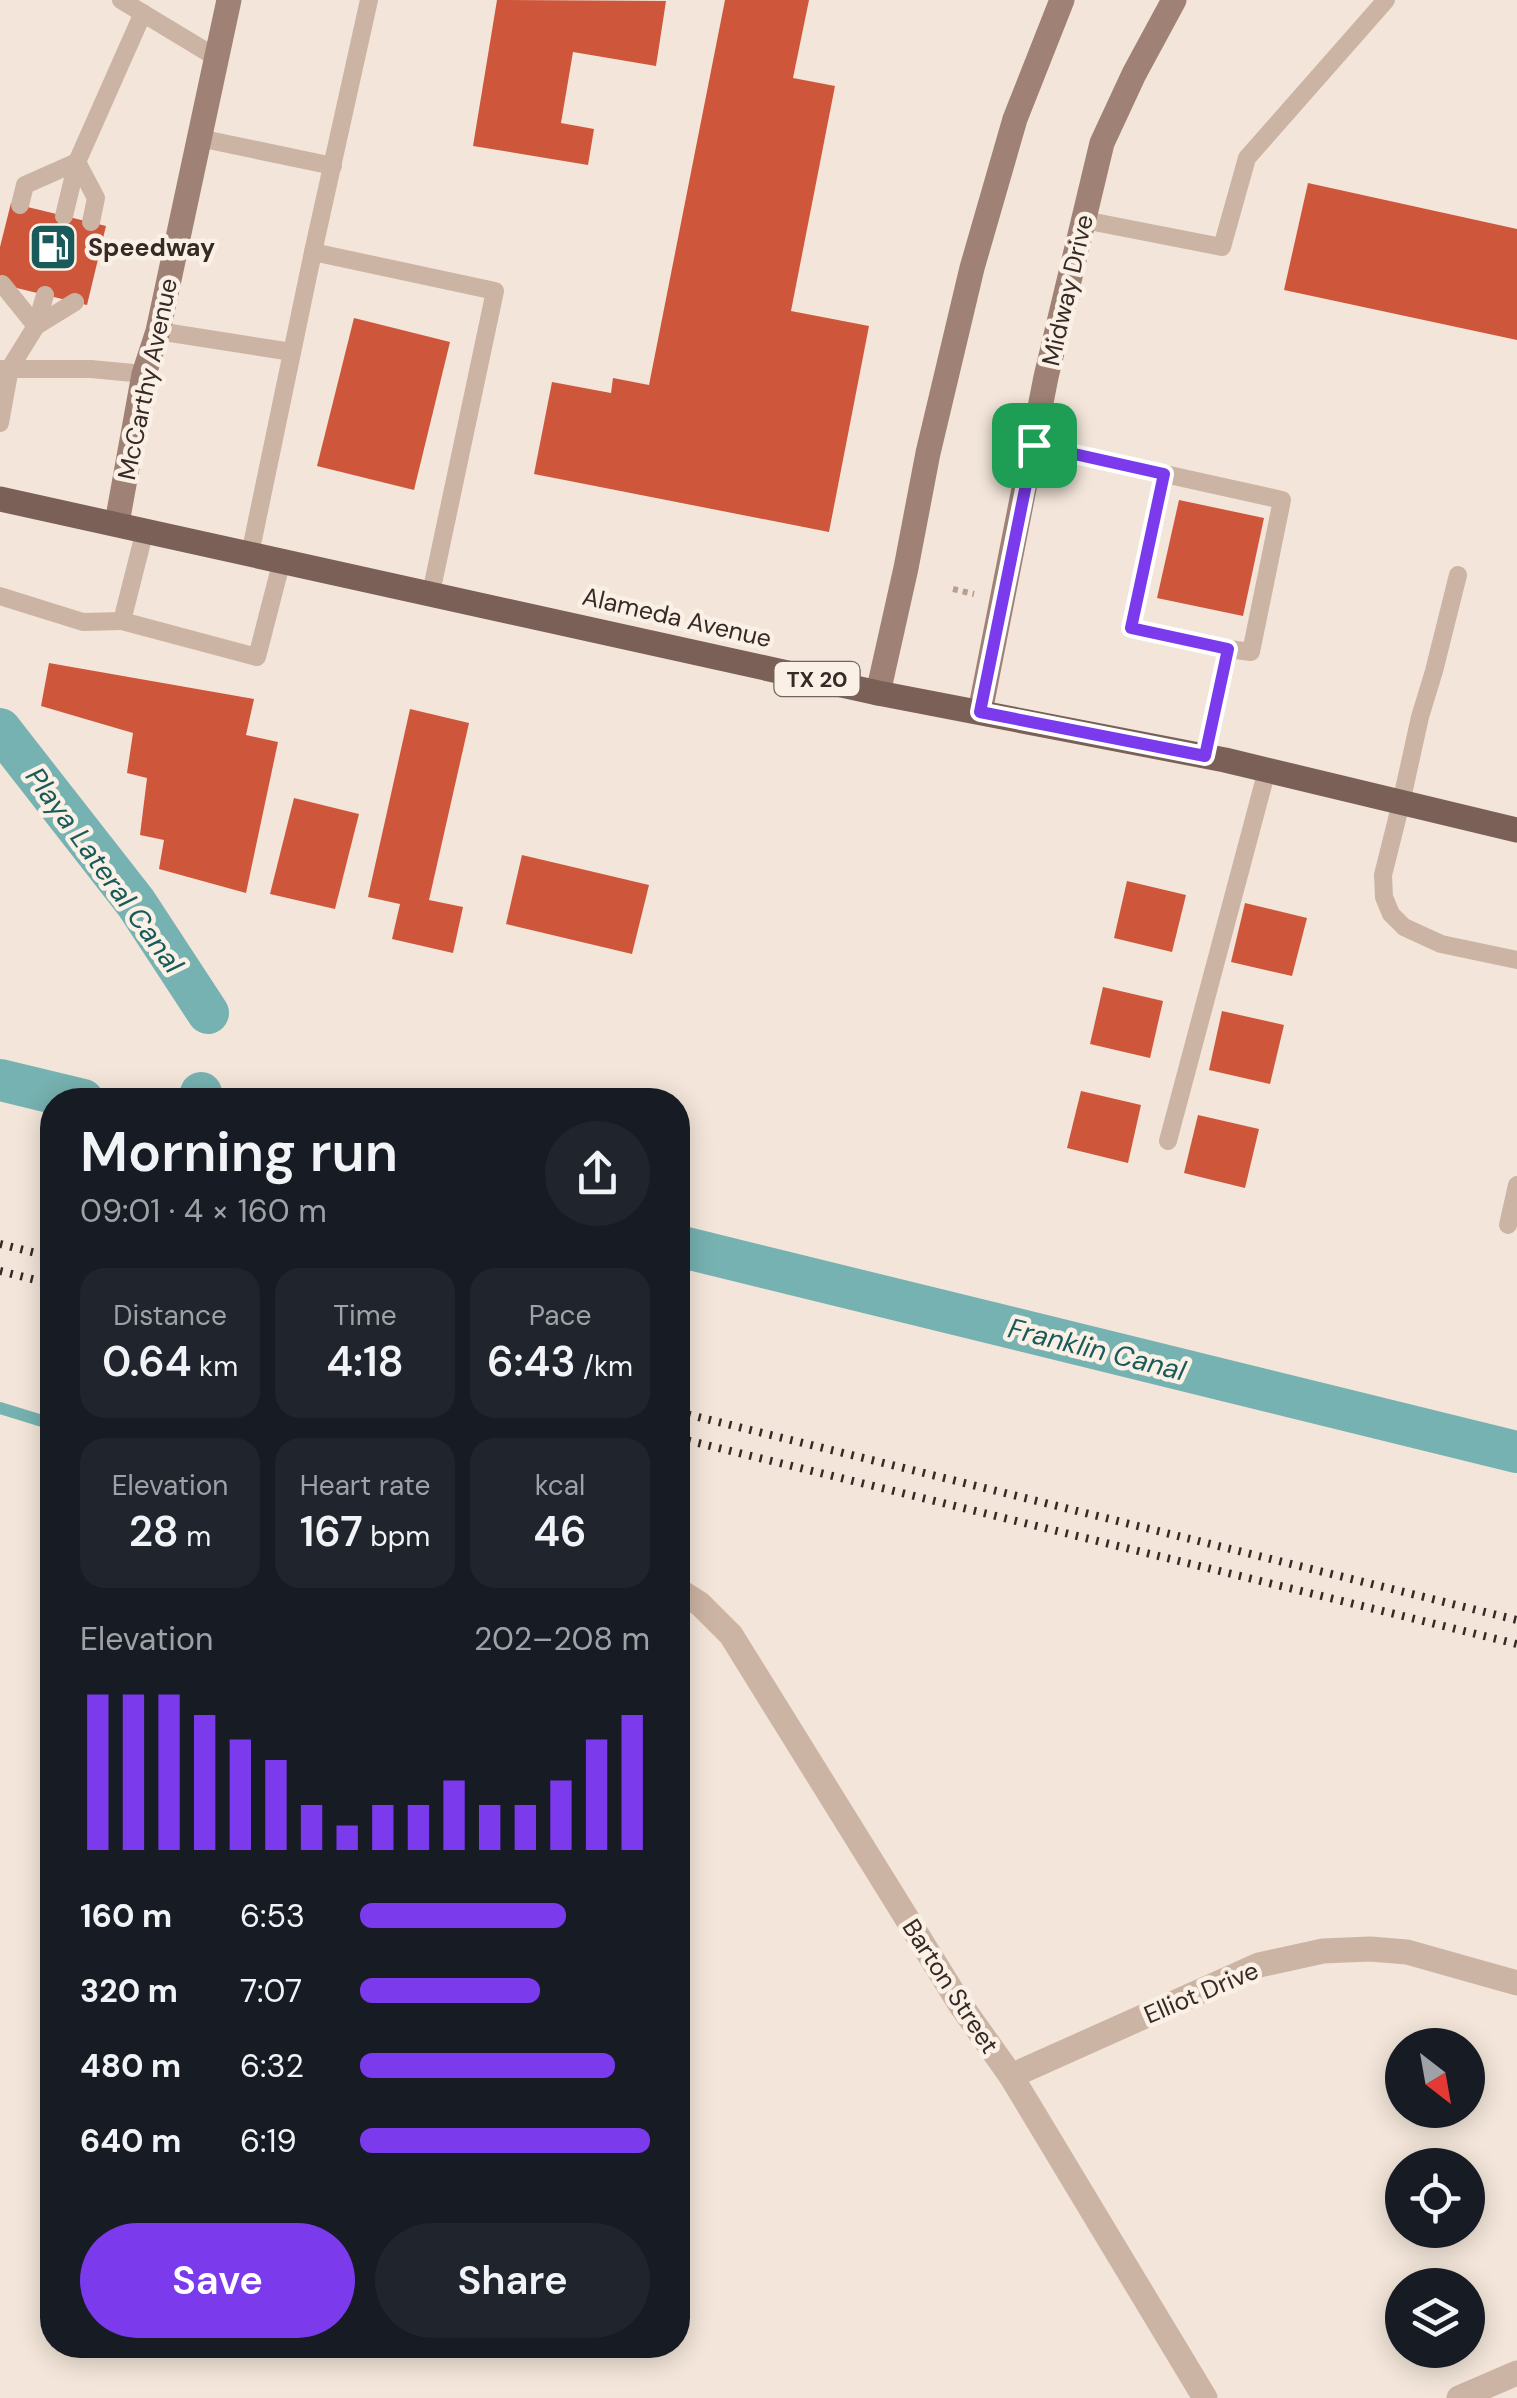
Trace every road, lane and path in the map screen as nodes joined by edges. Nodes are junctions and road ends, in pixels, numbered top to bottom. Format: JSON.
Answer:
{"nodes":[{"id":1,"x":121,"y":0,"type":"edge"},
{"id":2,"x":229,"y":0,"type":"edge"},
{"id":3,"x":368,"y":0,"type":"edge"},
{"id":4,"x":1062,"y":0,"type":"edge"},
{"id":5,"x":1174,"y":0,"type":"edge"},
{"id":6,"x":1386,"y":0,"type":"edge"},
{"id":7,"x":143,"y":13,"type":"junction"},
{"id":8,"x":216,"y":58,"type":"junction"},
{"id":9,"x":198,"y":138,"type":"junction"},
{"id":10,"x":77,"y":162,"type":"junction"},
{"id":11,"x":333,"y":166,"type":"junction"},
{"id":12,"x":20,"y":205,"type":"dead end"},
{"id":13,"x":64,"y":216,"type":"dead end"},
{"id":14,"x":1084,"y":220,"type":"junction"},
{"id":15,"x":91,"y":222,"type":"dead end"},
{"id":16,"x":313,"y":252,"type":"junction"},
{"id":17,"x":2,"y":284,"type":"edge"},
{"id":18,"x":46,"y":295,"type":"dead end"},
{"id":19,"x":75,"y":302,"type":"dead end"},
{"id":20,"x":36,"y":326,"type":"junction"},
{"id":21,"x":158,"y":332,"type":"junction"},
{"id":22,"x":292,"y":352,"type":"junction"},
{"id":23,"x":5,"y":368,"type":"edge"},
{"id":24,"x":144,"y":374,"type":"junction"},
{"id":25,"x":0,"y":423,"type":"edge"},
{"id":26,"x":1034,"y":445,"type":"junction"},
{"id":27,"x":1164,"y":474,"type":"junction"},
{"id":28,"x":0,"y":500,"type":"edge"},
{"id":29,"x":117,"y":524,"type":"junction"},
{"id":30,"x":144,"y":530,"type":"junction"},
{"id":31,"x":250,"y":554,"type":"junction"},
{"id":32,"x":282,"y":560,"type":"junction"},
{"id":33,"x":1458,"y":575,"type":"dead end"},
{"id":34,"x":954,"y":588,"type":"dead end"},
{"id":35,"x":431,"y":594,"type":"junction"},
{"id":36,"x":975,"y":594,"type":"dead end"},
{"id":37,"x":0,"y":596,"type":"edge"},
{"id":38,"x":122,"y":620,"type":"junction"},
{"id":39,"x":1228,"y":649,"type":"junction"},
{"id":40,"x":878,"y":693,"type":"junction"},
{"id":41,"x":980,"y":712,"type":"junction"},
{"id":42,"x":1205,"y":756,"type":"junction"},
{"id":43,"x":1266,"y":770,"type":"junction"},
{"id":44,"x":1401,"y":803,"type":"junction"},
{"id":45,"x":1517,"y":830,"type":"edge"},
{"id":46,"x":1517,"y":960,"type":"edge"},
{"id":47,"x":1168,"y":1141,"type":"dead end"},
{"id":48,"x":1517,"y":1185,"type":"edge"},
{"id":49,"x":1508,"y":1225,"type":"dead end"},
{"id":50,"x":690,"y":1598,"type":"edge"},
{"id":51,"x":1517,"y":1983,"type":"edge"},
{"id":52,"x":1011,"y":2076,"type":"junction"},
{"id":53,"x":1517,"y":2373,"type":"edge"},
{"id":54,"x":1205,"y":2398,"type":"edge"},
{"id":55,"x":1459,"y":2398,"type":"edge"}],
"edges":[{"from":1,"to":7,"type":"lane"},
{"from":2,"to":8,"type":"main road","name":"McCarthy Avenue"},
{"from":3,"to":11,"type":"lane"},
{"from":4,"to":40,"type":"main road"},
{"from":5,"to":14,"type":"main road","name":"Midway Drive"},
{"from":6,"to":14,"type":"lane"},
{"from":7,"to":8,"type":"lane"},
{"from":7,"to":10,"type":"lane"},
{"from":8,"to":9,"type":"main road","name":"McCarthy Avenue"},
{"from":9,"to":11,"type":"lane"},
{"from":9,"to":21,"type":"main road","name":"McCarthy Avenue"},
{"from":10,"to":12,"type":"lane"},
{"from":10,"to":13,"type":"lane"},
{"from":10,"to":15,"type":"lane"},
{"from":11,"to":16,"type":"lane"},
{"from":14,"to":26,"type":"main road","name":"Midway Drive"},
{"from":16,"to":22,"type":"lane"},
{"from":16,"to":35,"type":"lane"},
{"from":17,"to":20,"type":"lane"},
{"from":18,"to":20,"type":"lane"},
{"from":19,"to":20,"type":"lane"},
{"from":20,"to":23,"type":"lane"},
{"from":21,"to":22,"type":"lane"},
{"from":21,"to":24,"type":"main road","name":"McCarthy Avenue"},
{"from":22,"to":31,"type":"lane"},
{"from":23,"to":24,"type":"lane"},
{"from":23,"to":25,"type":"lane"},
{"from":24,"to":29,"type":"main road","name":"McCarthy Avenue"},
{"from":26,"to":27,"type":"lane"},
{"from":26,"to":41,"type":"main road","name":"Midway Drive"},
{"from":27,"to":39,"type":"lane"},
{"from":27,"to":39,"type":"lane"},
{"from":28,"to":29,"type":"main road","name":"Alameda Avenue","number":"TX 20"},
{"from":29,"to":30,"type":"main road","name":"Alameda Avenue","number":"TX 20"},
{"from":30,"to":31,"type":"main road","name":"Alameda Avenue","number":"TX 20"},
{"from":30,"to":38,"type":"lane"},
{"from":31,"to":32,"type":"main road","name":"Alameda Avenue","number":"TX 20"},
{"from":32,"to":35,"type":"main road","name":"Alameda Avenue","number":"TX 20"},
{"from":32,"to":38,"type":"lane"},
{"from":33,"to":44,"type":"lane"},
{"from":34,"to":36,"type":"path"},
{"from":35,"to":40,"type":"main road","name":"Alameda Avenue","number":"TX 20"},
{"from":37,"to":38,"type":"lane"},
{"from":39,"to":42,"type":"lane"},
{"from":40,"to":41,"type":"main road","name":"Alameda Avenue","number":"TX 20"},
{"from":41,"to":42,"type":"main road","name":"Alameda Avenue","number":"TX 20"},
{"from":42,"to":43,"type":"main road","name":"Alameda Avenue","number":"TX 20"},
{"from":43,"to":44,"type":"main road","name":"Alameda Avenue","number":"TX 20"},
{"from":43,"to":47,"type":"lane"},
{"from":44,"to":45,"type":"main road","name":"Alameda Avenue","number":"TX 20"},
{"from":44,"to":46,"type":"lane"},
{"from":48,"to":49,"type":"lane"},
{"from":50,"to":52,"type":"street","name":"Barton Street"},
{"from":51,"to":52,"type":"street","name":"Elliot Drive"},
{"from":52,"to":54,"type":"street","name":"Barton Street"},
{"from":53,"to":55,"type":"street"}]}
